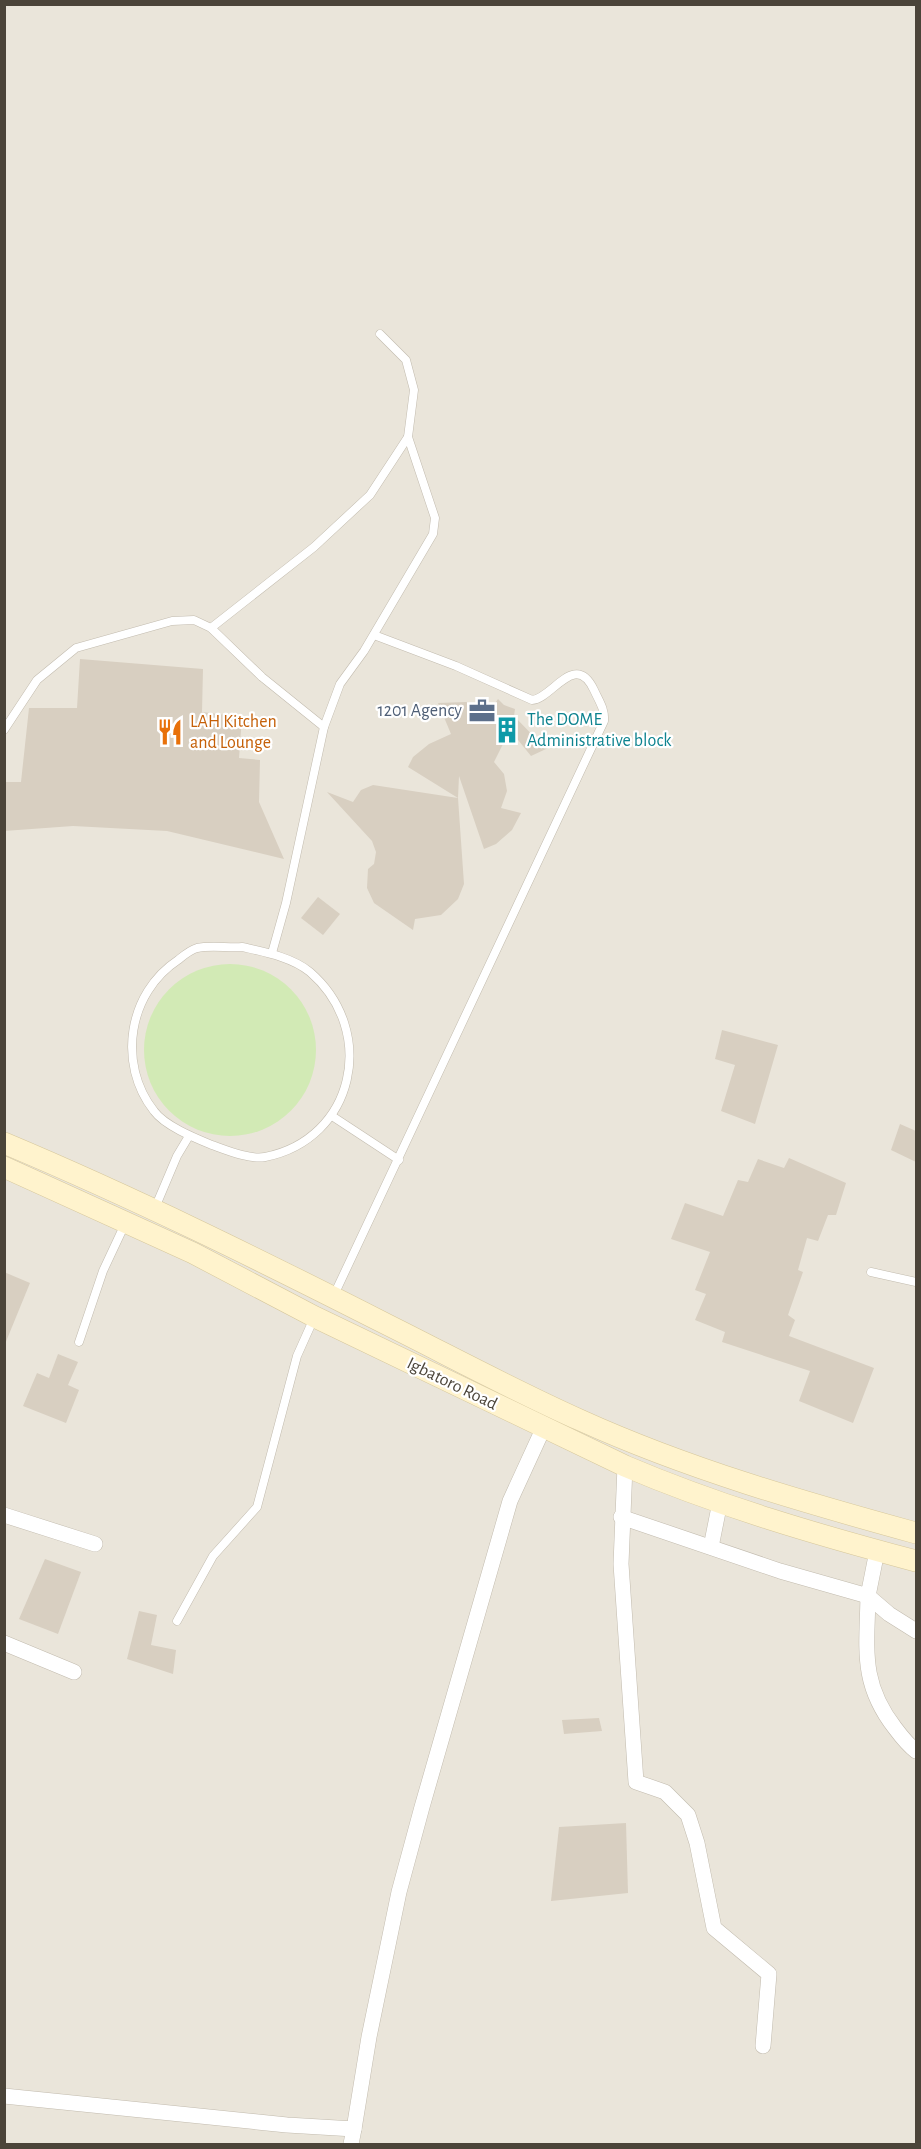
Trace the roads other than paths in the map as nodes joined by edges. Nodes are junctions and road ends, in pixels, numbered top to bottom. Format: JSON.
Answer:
{"nodes":[{"id":1,"x":380,"y":334,"type":"dead end"},
{"id":2,"x":408,"y":437,"type":"junction"},
{"id":3,"x":211,"y":628,"type":"junction"},
{"id":4,"x":374,"y":634,"type":"junction"},
{"id":5,"x":324,"y":727,"type":"junction"},
{"id":6,"x":4,"y":730,"type":"edge"},
{"id":7,"x":272,"y":953,"type":"junction"},
{"id":8,"x":332,"y":1116,"type":"junction"},
{"id":9,"x":189,"y":1136,"type":"junction"},
{"id":10,"x":6,"y":1146,"type":"edge"},
{"id":11,"x":399,"y":1160,"type":"junction"},
{"id":12,"x":4,"y":1167,"type":"edge"},
{"id":13,"x":154,"y":1209,"type":"junction"},
{"id":14,"x":126,"y":1223,"type":"junction"},
{"id":15,"x":871,"y":1272,"type":"dead end"},
{"id":16,"x":916,"y":1282,"type":"edge"},
{"id":17,"x":333,"y":1297,"type":"junction"},
{"id":18,"x":315,"y":1317,"type":"junction"},
{"id":19,"x":79,"y":1342,"type":"dead end"},
{"id":20,"x":543,"y":1429,"type":"junction"},
{"id":21,"x":625,"y":1466,"type":"junction"},
{"id":22,"x":720,"y":1502,"type":"junction"},
{"id":23,"x":4,"y":1515,"type":"edge"},
{"id":24,"x":621,"y":1517,"type":"junction"},
{"id":25,"x":916,"y":1533,"type":"edge"},
{"id":26,"x":95,"y":1544,"type":"dead end"},
{"id":27,"x":711,"y":1547,"type":"junction"},
{"id":28,"x":877,"y":1551,"type":"junction"},
{"id":29,"x":916,"y":1561,"type":"edge"},
{"id":30,"x":868,"y":1596,"type":"junction"},
{"id":31,"x":177,"y":1620,"type":"dead end"},
{"id":32,"x":916,"y":1631,"type":"edge"},
{"id":33,"x":4,"y":1643,"type":"edge"},
{"id":34,"x":75,"y":1672,"type":"dead end"},
{"id":35,"x":916,"y":1751,"type":"edge"},
{"id":36,"x":763,"y":2046,"type":"dead end"},
{"id":37,"x":4,"y":2096,"type":"edge"},
{"id":38,"x":354,"y":2129,"type":"junction"},
{"id":39,"x":351,"y":2145,"type":"edge"}],
"edges":[{"from":1,"to":2,"type":"lane"},
{"from":2,"to":3,"type":"lane"},
{"from":2,"to":4,"type":"lane"},
{"from":3,"to":5,"type":"lane"},
{"from":3,"to":6,"type":"lane"},
{"from":4,"to":5,"type":"lane"},
{"from":4,"to":11,"type":"lane"},
{"from":5,"to":7,"type":"lane"},
{"from":7,"to":8,"type":"lane"},
{"from":7,"to":9,"type":"lane"},
{"from":8,"to":9,"type":"lane"},
{"from":8,"to":11,"type":"lane"},
{"from":9,"to":13,"type":"lane"},
{"from":10,"to":13,"type":"street","name":"Igbatoro Road"},
{"from":11,"to":17,"type":"lane"},
{"from":12,"to":14,"type":"street","name":"Igbatoro Road"},
{"from":13,"to":17,"type":"street","name":"Igbatoro Road"},
{"from":14,"to":18,"type":"street","name":"Igbatoro Road"},
{"from":14,"to":19,"type":"lane"},
{"from":15,"to":16,"type":"lane"},
{"from":17,"to":25,"type":"street","name":"Igbatoro Road"},
{"from":18,"to":20,"type":"street","name":"Igbatoro Road"},
{"from":18,"to":31,"type":"lane"},
{"from":20,"to":21,"type":"street","name":"Igbatoro Road"},
{"from":20,"to":38,"type":"street"},
{"from":21,"to":22,"type":"street","name":"Igbatoro Road"},
{"from":21,"to":24,"type":"street"},
{"from":22,"to":27,"type":"street"},
{"from":22,"to":28,"type":"street","name":"Igbatoro Road"},
{"from":23,"to":26,"type":"street"},
{"from":24,"to":27,"type":"street"},
{"from":24,"to":36,"type":"street"},
{"from":27,"to":30,"type":"street"},
{"from":28,"to":29,"type":"street","name":"Igbatoro Road"},
{"from":28,"to":30,"type":"street"},
{"from":30,"to":32,"type":"street"},
{"from":30,"to":35,"type":"street"},
{"from":33,"to":34,"type":"street"},
{"from":37,"to":38,"type":"street"},
{"from":38,"to":39,"type":"street"}]}
